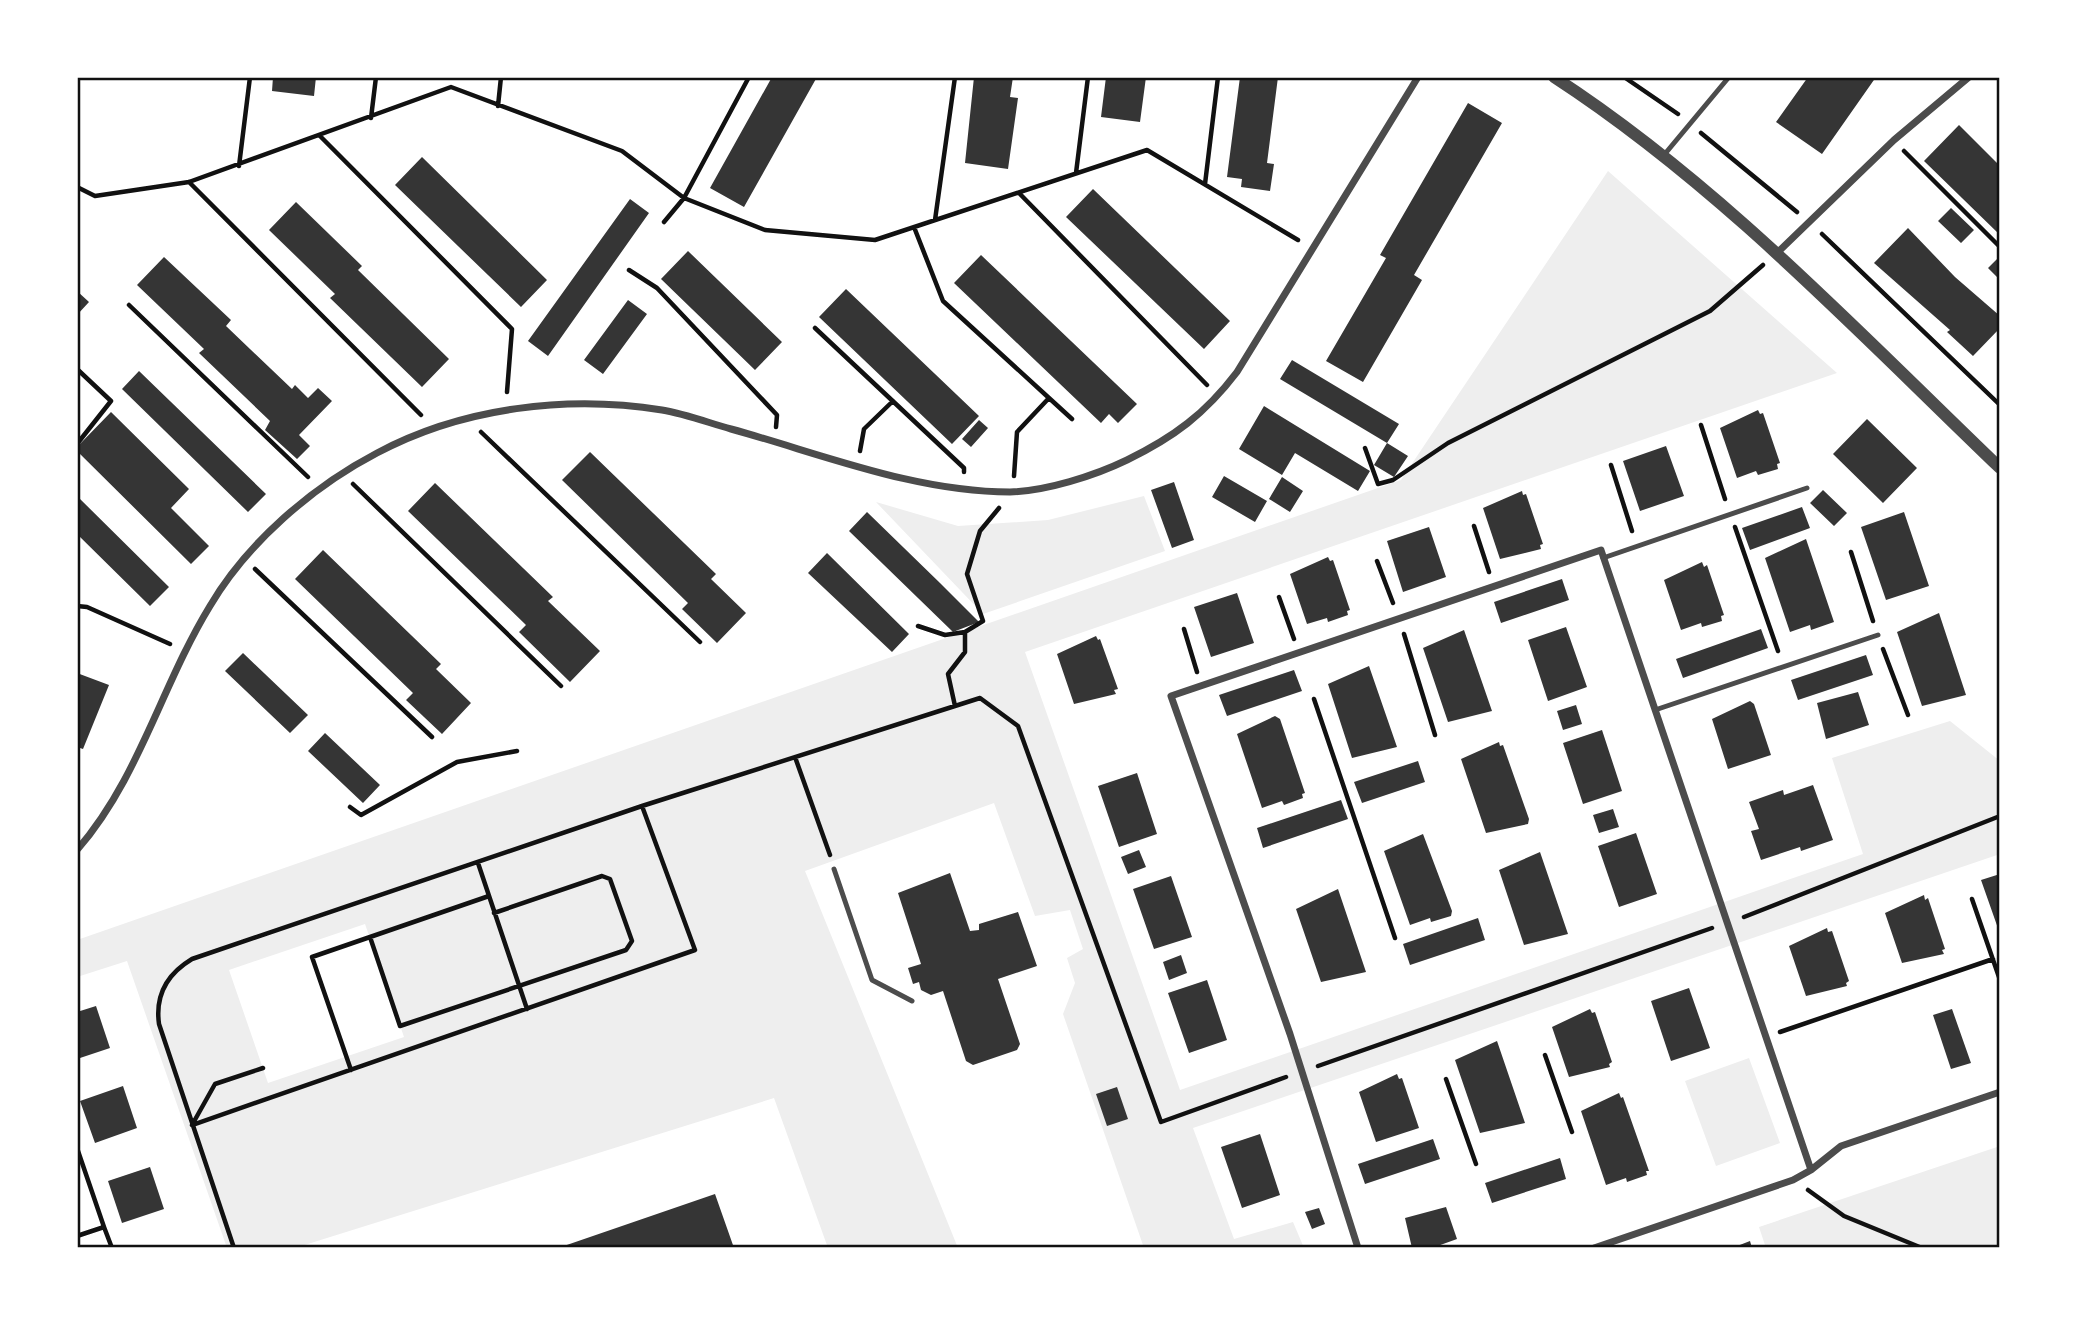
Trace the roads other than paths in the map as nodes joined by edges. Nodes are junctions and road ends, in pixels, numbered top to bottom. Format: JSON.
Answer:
{"nodes":[{"id":1,"x":1418,"y":77,"type":"edge"},
{"id":2,"x":1554,"y":77,"type":"edge"},
{"id":3,"x":1729,"y":77,"type":"edge"},
{"id":4,"x":1969,"y":77,"type":"edge"},
{"id":5,"x":1663,"y":157,"type":"junction"},
{"id":6,"x":1777,"y":253,"type":"junction"},
{"id":7,"x":2000,"y":468,"type":"edge"},
{"id":8,"x":1807,"y":488,"type":"dead end"},
{"id":9,"x":1603,"y":558,"type":"junction"},
{"id":10,"x":1878,"y":635,"type":"dead end"},
{"id":11,"x":1655,"y":710,"type":"junction"},
{"id":12,"x":77,"y":850,"type":"edge"},
{"id":13,"x":834,"y":869,"type":"road end"},
{"id":14,"x":912,"y":1002,"type":"dead end"},
{"id":15,"x":2000,"y":1092,"type":"edge"},
{"id":16,"x":1811,"y":1170,"type":"junction"},
{"id":17,"x":1358,"y":1248,"type":"edge"},
{"id":18,"x":1594,"y":1248,"type":"edge"}],
"edges":[{"from":1,"to":12,"type":"street"},
{"from":2,"to":5,"type":"street"},
{"from":3,"to":5,"type":"lane"},
{"from":4,"to":6,"type":"street"},
{"from":5,"to":6,"type":"street"},
{"from":6,"to":7,"type":"street"},
{"from":8,"to":9,"type":"lane"},
{"from":9,"to":11,"type":"street"},
{"from":9,"to":17,"type":"street"},
{"from":10,"to":11,"type":"lane"},
{"from":11,"to":16,"type":"street"},
{"from":13,"to":14,"type":"lane"},
{"from":15,"to":16,"type":"street"},
{"from":16,"to":18,"type":"street"}]}
